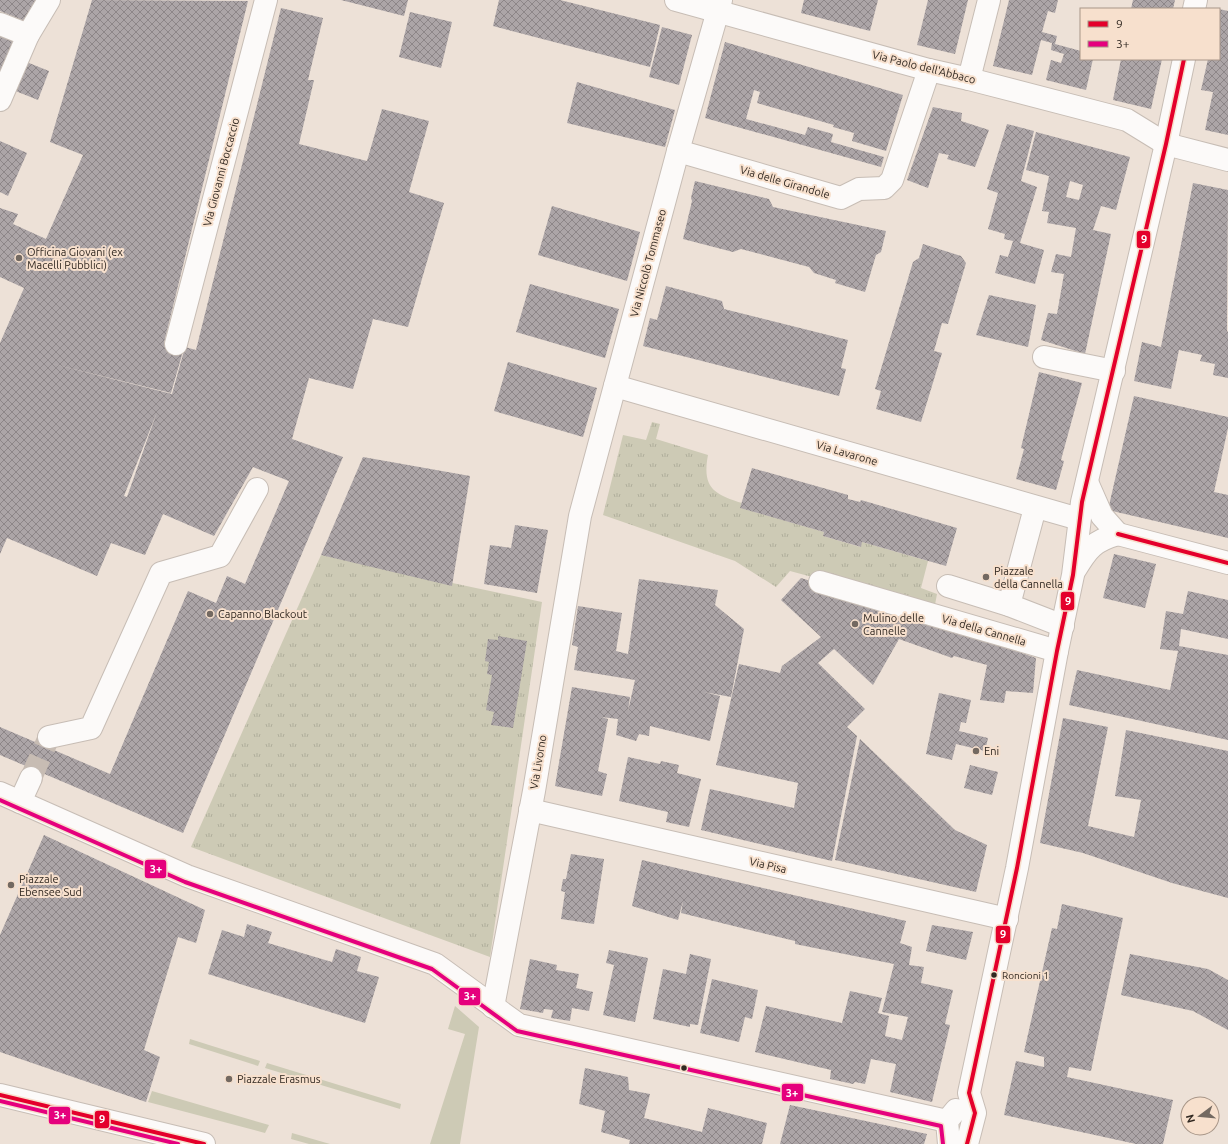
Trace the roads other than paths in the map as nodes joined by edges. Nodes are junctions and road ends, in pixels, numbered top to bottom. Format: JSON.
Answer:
{"nodes":[{"id":1,"x":48,"y":0,"type":"edge"},
{"id":2,"x":266,"y":0,"type":"edge"},
{"id":3,"x":676,"y":0,"type":"edge"},
{"id":4,"x":989,"y":0,"type":"edge"},
{"id":5,"x":720,"y":6,"type":"edge"},
{"id":6,"x":0,"y":24,"type":"edge"},
{"id":7,"x":28,"y":35,"type":"junction"},
{"id":8,"x":1184,"y":60,"type":"edge"},
{"id":9,"x":929,"y":70,"type":"junction"},
{"id":10,"x":969,"y":79,"type":"junction"},
{"id":11,"x":0,"y":100,"type":"edge"},
{"id":12,"x":1166,"y":144,"type":"junction"},
{"id":13,"x":678,"y":151,"type":"junction"},
{"id":14,"x":1228,"y":160,"type":"edge"},
{"id":15,"x":176,"y":344,"type":"dead end"},
{"id":16,"x":1044,"y":357,"type":"dead end"},
{"id":17,"x":1114,"y":371,"type":"junction"},
{"id":18,"x":615,"y":386,"type":"junction"},
{"id":19,"x":1086,"y":482,"type":"junction"},
{"id":20,"x":257,"y":489,"type":"dead end"},
{"id":21,"x":1035,"y":508,"type":"junction"},
{"id":22,"x":580,"y":516,"type":"joint"},
{"id":23,"x":1079,"y":519,"type":"junction"},
{"id":24,"x":1118,"y":534,"type":"junction"},
{"id":25,"x":1228,"y":563,"type":"edge"},
{"id":26,"x":1073,"y":575,"type":"junction"},
{"id":27,"x":820,"y":582,"type":"dead end"},
{"id":28,"x":948,"y":586,"type":"dead end"},
{"id":29,"x":1009,"y":605,"type":"junction"},
{"id":30,"x":1063,"y":626,"type":"junction"},
{"id":31,"x":1057,"y":651,"type":"junction"},
{"id":32,"x":49,"y":737,"type":"dead end"},
{"id":33,"x":31,"y":778,"type":"tunnel mouth"},
{"id":34,"x":0,"y":793,"type":"edge"},
{"id":35,"x":20,"y":802,"type":"junction"},
{"id":36,"x":530,"y":810,"type":"junction"},
{"id":37,"x":1007,"y":919,"type":"junction"},
{"id":38,"x":493,"y":1007,"type":"junction"},
{"id":39,"x":969,"y":1093,"type":"junction"},
{"id":40,"x":0,"y":1095,"type":"edge"},
{"id":41,"x":947,"y":1121,"type":"junction"},
{"id":42,"x":204,"y":1144,"type":"edge"},
{"id":43,"x":949,"y":1144,"type":"edge"},
{"id":44,"x":967,"y":1144,"type":"edge"}],
"edges":[{"from":1,"to":7,"type":"street"},
{"from":2,"to":15,"type":"street","name":"Via Giovanni Boccaccio"},
{"from":3,"to":5,"type":"street","name":"Via Paolo dell'Abbaco"},
{"from":4,"to":10,"type":"street"},
{"from":5,"to":9,"type":"street","name":"Via Paolo dell'Abbaco"},
{"from":5,"to":13,"type":"street","name":"Via Niccolò Tommaseo"},
{"from":6,"to":7,"type":"street"},
{"from":7,"to":11,"type":"street"},
{"from":8,"to":12,"type":"street"},
{"from":9,"to":10,"type":"street","name":"Via Paolo dell'Abbaco"},
{"from":9,"to":13,"type":"street","name":"Via delle Girandole"},
{"from":10,"to":12,"type":"street","name":"Via Paolo dell'Abbaco"},
{"from":12,"to":14,"type":"street","name":"Via Paolo dell'Abbaco"},
{"from":12,"to":17,"type":"street"},
{"from":13,"to":18,"type":"street","name":"Via Niccolò Tommaseo"},
{"from":16,"to":17,"type":"street"},
{"from":17,"to":19,"type":"street"},
{"from":18,"to":21,"type":"street","name":"Via Lavarone"},
{"from":18,"to":22,"type":"street","name":"Via Niccolò Tommaseo"},
{"from":19,"to":23,"type":"street"},
{"from":19,"to":24,"type":"street"},
{"from":20,"to":32,"type":"street"},
{"from":21,"to":23,"type":"street","name":"Via Lavarone"},
{"from":21,"to":29,"type":"street"},
{"from":22,"to":36,"type":"street","name":"Via Livorno"},
{"from":23,"to":26,"type":"street"},
{"from":24,"to":25,"type":"street"},
{"from":24,"to":26,"type":"street"},
{"from":26,"to":30,"type":"street"},
{"from":27,"to":31,"type":"street","name":"Via della Cannella"},
{"from":28,"to":29,"type":"street"},
{"from":29,"to":30,"type":"street"},
{"from":30,"to":31,"type":"street"},
{"from":31,"to":37,"type":"street"},
{"from":33,"to":35,"type":"street"},
{"from":34,"to":35,"type":"street"},
{"from":35,"to":38,"type":"street"},
{"from":36,"to":37,"type":"street","name":"Via Pisa"},
{"from":36,"to":38,"type":"street","name":"Via Livorno"},
{"from":37,"to":39,"type":"street"},
{"from":38,"to":41,"type":"street"},
{"from":39,"to":41,"type":"street"},
{"from":39,"to":44,"type":"street"},
{"from":40,"to":42,"type":"street"},
{"from":41,"to":43,"type":"street"}]}
